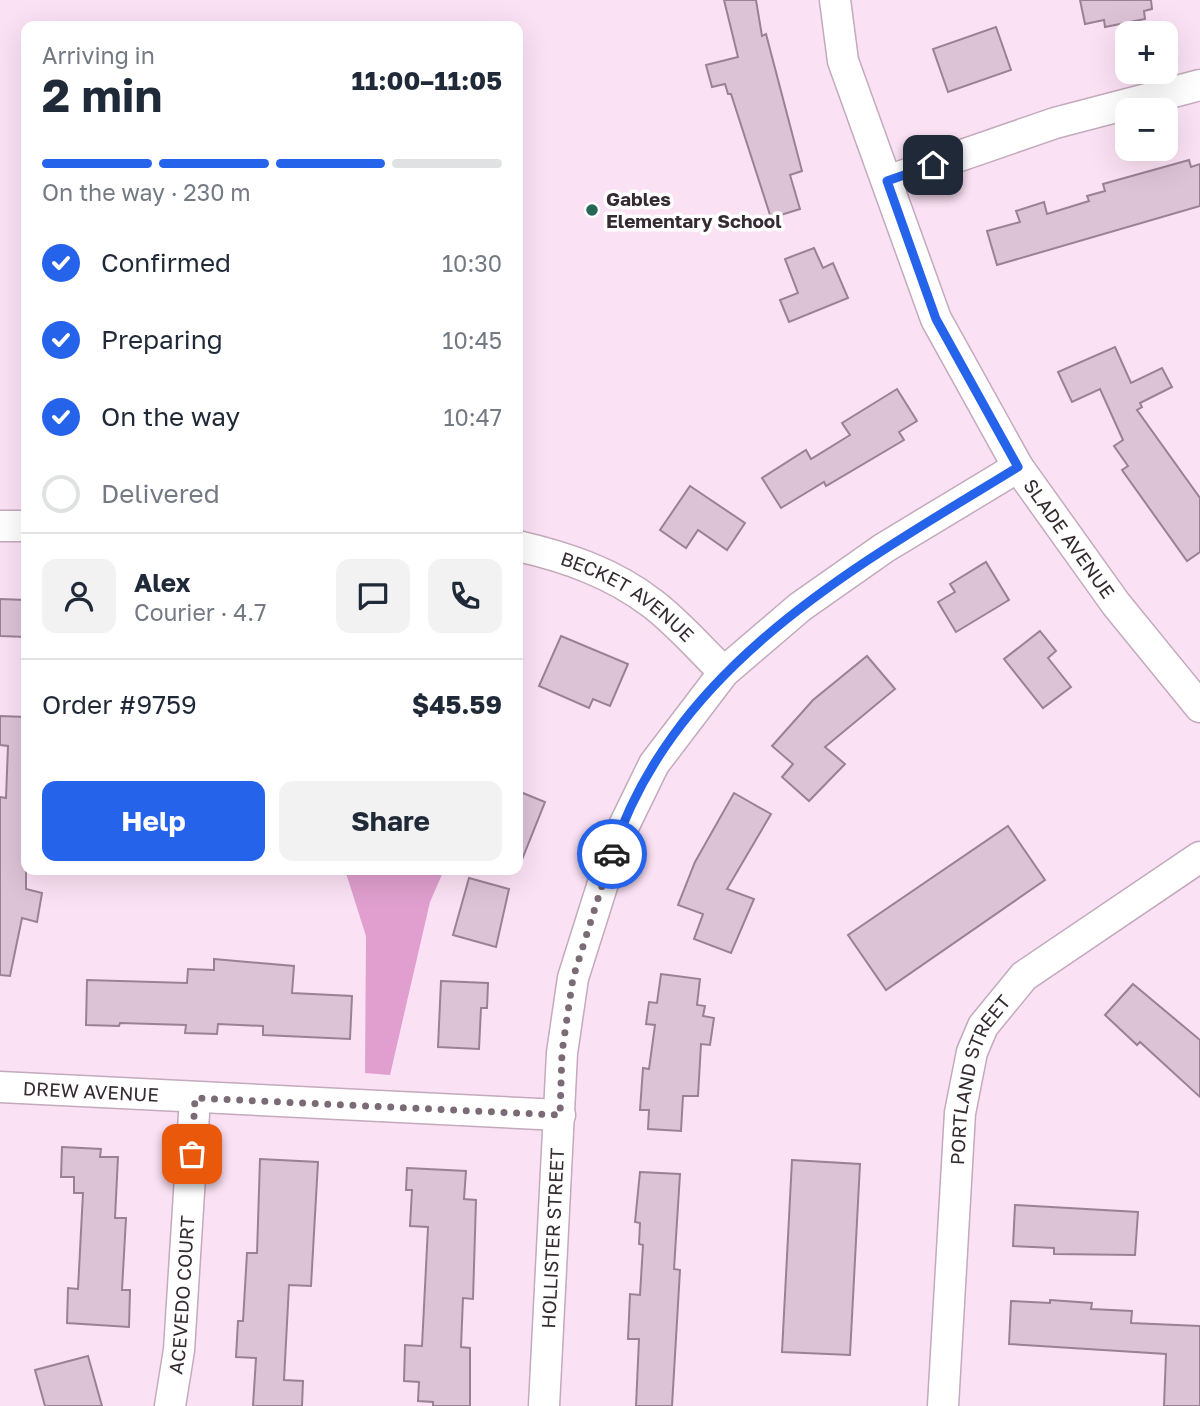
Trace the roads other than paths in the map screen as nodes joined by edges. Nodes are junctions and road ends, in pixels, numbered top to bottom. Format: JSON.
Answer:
{"nodes":[{"id":1,"x":835,"y":0,"type":"edge"},
{"id":2,"x":1200,"y":85,"type":"edge"},
{"id":3,"x":887,"y":181,"type":"junction"},
{"id":4,"x":1018,"y":467,"type":"junction"},
{"id":5,"x":0,"y":526,"type":"edge"},
{"id":6,"x":21,"y":526,"type":"edge"},
{"id":7,"x":523,"y":548,"type":"edge"},
{"id":8,"x":724,"y":672,"type":"junction"},
{"id":9,"x":1200,"y":707,"type":"edge"},
{"id":10,"x":1200,"y":857,"type":"edge"},
{"id":11,"x":0,"y":1087,"type":"edge"},
{"id":12,"x":195,"y":1098,"type":"junction"},
{"id":13,"x":560,"y":1115,"type":"junction"},
{"id":14,"x":170,"y":1406,"type":"edge"},
{"id":15,"x":544,"y":1406,"type":"edge"},
{"id":16,"x":943,"y":1406,"type":"edge"}],
"edges":[{"from":1,"to":3,"type":"street","name":"SLADE AVENUE"},
{"from":2,"to":3,"type":"street"},
{"from":3,"to":4,"type":"street","name":"SLADE AVENUE"},
{"from":4,"to":8,"type":"street","name":"HOLLISTER STREET"},
{"from":4,"to":9,"type":"street","name":"SLADE AVENUE"},
{"from":5,"to":6,"type":"street"},
{"from":7,"to":8,"type":"street","name":"BECKET AVENUE"},
{"from":8,"to":13,"type":"street","name":"HOLLISTER STREET"},
{"from":10,"to":16,"type":"street","name":"PORTLAND STREET"},
{"from":11,"to":12,"type":"street","name":"DREW AVENUE"},
{"from":12,"to":13,"type":"street","name":"DREW AVENUE"},
{"from":12,"to":14,"type":"street","name":"ACEVEDO COURT"},
{"from":13,"to":15,"type":"street","name":"HOLLISTER STREET"}]}
